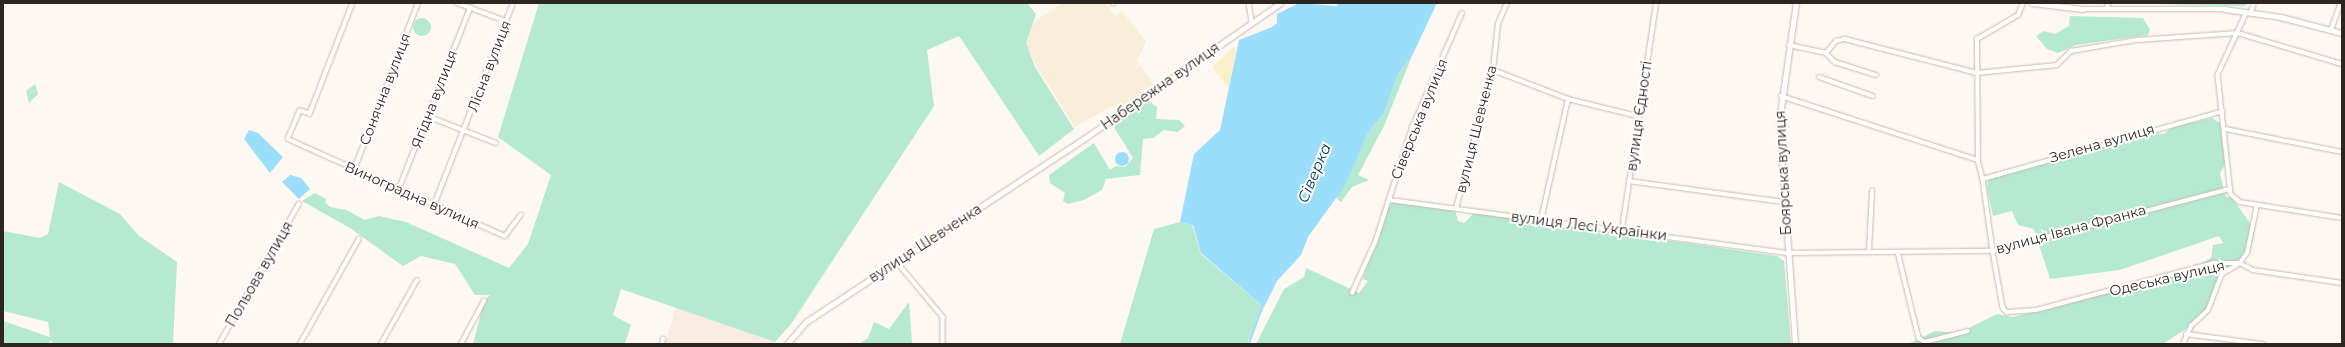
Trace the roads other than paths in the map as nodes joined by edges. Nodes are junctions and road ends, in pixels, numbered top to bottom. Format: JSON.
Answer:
{"nodes":[{"id":1,"x":353,"y":3,"type":"edge"},
{"id":2,"x":418,"y":3,"type":"edge"},
{"id":3,"x":457,"y":3,"type":"edge"},
{"id":4,"x":514,"y":3,"type":"edge"},
{"id":5,"x":1249,"y":3,"type":"edge"},
{"id":6,"x":1281,"y":3,"type":"edge"},
{"id":7,"x":1507,"y":3,"type":"edge"},
{"id":8,"x":1656,"y":3,"type":"edge"},
{"id":9,"x":1796,"y":3,"type":"edge"},
{"id":10,"x":2023,"y":3,"type":"edge"},
{"id":11,"x":2033,"y":3,"type":"edge"},
{"id":12,"x":2108,"y":3,"type":"edge"},
{"id":13,"x":2254,"y":3,"type":"edge"},
{"id":14,"x":2341,"y":3,"type":"edge"},
{"id":15,"x":470,"y":8,"type":"junction"},
{"id":16,"x":2107,"y":9,"type":"junction"},
{"id":17,"x":2249,"y":12,"type":"junction"},
{"id":18,"x":1462,"y":13,"type":"dead end"},
{"id":19,"x":506,"y":21,"type":"junction"},
{"id":20,"x":1252,"y":22,"type":"junction"},
{"id":21,"x":2331,"y":30,"type":"junction"},
{"id":22,"x":2238,"y":33,"type":"junction"},
{"id":23,"x":2342,"y":34,"type":"edge"},
{"id":24,"x":1790,"y":45,"type":"junction"},
{"id":25,"x":1826,"y":52,"type":"junction"},
{"id":26,"x":2342,"y":64,"type":"edge"},
{"id":27,"x":1493,"y":70,"type":"junction"},
{"id":28,"x":1977,"y":73,"type":"junction"},
{"id":29,"x":1876,"y":75,"type":"dead end"},
{"id":30,"x":1819,"y":78,"type":"dead end"},
{"id":31,"x":1781,"y":96,"type":"junction"},
{"id":32,"x":1873,"y":96,"type":"dead end"},
{"id":33,"x":1568,"y":99,"type":"junction"},
{"id":34,"x":2223,"y":111,"type":"junction"},
{"id":35,"x":427,"y":116,"type":"junction"},
{"id":36,"x":1638,"y":116,"type":"junction"},
{"id":37,"x":464,"y":129,"type":"junction"},
{"id":38,"x":2226,"y":129,"type":"junction"},
{"id":39,"x":496,"y":143,"type":"dead end"},
{"id":40,"x":1068,"y":150,"type":"joint"},
{"id":41,"x":2342,"y":152,"type":"edge"},
{"id":42,"x":1978,"y":160,"type":"junction"},
{"id":43,"x":354,"y":170,"type":"junction"},
{"id":44,"x":1983,"y":179,"type":"junction"},
{"id":45,"x":1629,"y":181,"type":"junction"},
{"id":46,"x":2230,"y":189,"type":"junction"},
{"id":47,"x":398,"y":191,"type":"junction"},
{"id":48,"x":1872,"y":191,"type":"dead end"},
{"id":49,"x":1390,"y":200,"type":"junction"},
{"id":50,"x":1784,"y":202,"type":"junction"},
{"id":51,"x":299,"y":204,"type":"dead end"},
{"id":52,"x":434,"y":205,"type":"junction"},
{"id":53,"x":2257,"y":205,"type":"junction"},
{"id":54,"x":1456,"y":208,"type":"junction"},
{"id":55,"x":521,"y":216,"type":"dead end"},
{"id":56,"x":2342,"y":218,"type":"edge"},
{"id":57,"x":1541,"y":220,"type":"junction"},
{"id":58,"x":1622,"y":229,"type":"junction"},
{"id":59,"x":359,"y":239,"type":"dead end"},
{"id":60,"x":1869,"y":251,"type":"junction"},
{"id":61,"x":1993,"y":251,"type":"junction"},
{"id":62,"x":1898,"y":252,"type":"junction"},
{"id":63,"x":1788,"y":253,"type":"junction"},
{"id":64,"x":897,"y":262,"type":"junction"},
{"id":65,"x":2240,"y":263,"type":"junction"},
{"id":66,"x":417,"y":280,"type":"dead end"},
{"id":67,"x":2342,"y":283,"type":"edge"},
{"id":68,"x":1352,"y":292,"type":"dead end"},
{"id":69,"x":484,"y":301,"type":"dead end"},
{"id":70,"x":1968,"y":331,"type":"dead end"},
{"id":71,"x":2186,"y":334,"type":"junction"},
{"id":72,"x":663,"y":339,"type":"dead end"},
{"id":73,"x":219,"y":344,"type":"edge"},
{"id":74,"x":300,"y":344,"type":"edge"},
{"id":75,"x":382,"y":344,"type":"edge"},
{"id":76,"x":461,"y":344,"type":"edge"},
{"id":77,"x":662,"y":344,"type":"edge"},
{"id":78,"x":787,"y":344,"type":"edge"},
{"id":79,"x":943,"y":344,"type":"edge"},
{"id":80,"x":1796,"y":344,"type":"edge"},
{"id":81,"x":2184,"y":344,"type":"edge"},
{"id":82,"x":2262,"y":344,"type":"edge"}],
"edges":[{"from":1,"to":43,"type":"street","name":"Виноградна вулиця"},
{"from":2,"to":43,"type":"street","name":"Сонячна вулиця"},
{"from":3,"to":15,"type":"street"},
{"from":4,"to":19,"type":"street","name":"Лісна вулиця"},
{"from":5,"to":20,"type":"street"},
{"from":6,"to":20,"type":"street","name":"Набережна вулиця"},
{"from":7,"to":27,"type":"street","name":"вулиця Шевченка"},
{"from":8,"to":36,"type":"street","name":"вулиця Єдності"},
{"from":9,"to":24,"type":"street","name":"Боярська вулиця"},
{"from":10,"to":28,"type":"street"},
{"from":11,"to":16,"type":"street"},
{"from":12,"to":16,"type":"street"},
{"from":13,"to":17,"type":"street"},
{"from":14,"to":21,"type":"street"},
{"from":15,"to":19,"type":"street"},
{"from":15,"to":35,"type":"street","name":"Ягідна вулиця"},
{"from":16,"to":17,"type":"street"},
{"from":17,"to":21,"type":"street"},
{"from":17,"to":22,"type":"street"},
{"from":18,"to":49,"type":"street","name":"Сіверська вулиця"},
{"from":19,"to":37,"type":"street","name":"Лісна вулиця"},
{"from":20,"to":40,"type":"street","name":"Набережна вулиця"},
{"from":21,"to":23,"type":"street"},
{"from":22,"to":26,"type":"street"},
{"from":22,"to":28,"type":"street"},
{"from":22,"to":34,"type":"street"},
{"from":24,"to":25,"type":"street"},
{"from":24,"to":31,"type":"street","name":"Боярська вулиця"},
{"from":25,"to":28,"type":"street"},
{"from":25,"to":29,"type":"street"},
{"from":27,"to":33,"type":"street"},
{"from":27,"to":54,"type":"street","name":"вулиця Шевченка"},
{"from":28,"to":42,"type":"street"},
{"from":30,"to":32,"type":"street"},
{"from":31,"to":42,"type":"street"},
{"from":31,"to":50,"type":"street","name":"Боярська вулиця"},
{"from":33,"to":36,"type":"street"},
{"from":33,"to":57,"type":"street"},
{"from":34,"to":38,"type":"street"},
{"from":34,"to":44,"type":"street","name":"Зелена вулиця"},
{"from":35,"to":37,"type":"street"},
{"from":35,"to":47,"type":"street","name":"Ягідна вулиця"},
{"from":36,"to":45,"type":"street","name":"вулиця Єдності"},
{"from":37,"to":39,"type":"street"},
{"from":37,"to":52,"type":"street","name":"Лісна вулиця"},
{"from":38,"to":41,"type":"street"},
{"from":38,"to":46,"type":"street"},
{"from":40,"to":64,"type":"street","name":"вулиця Шевченка"},
{"from":42,"to":44,"type":"street"},
{"from":43,"to":47,"type":"street","name":"Виноградна вулиця"},
{"from":44,"to":61,"type":"street"},
{"from":45,"to":50,"type":"street"},
{"from":45,"to":58,"type":"street","name":"вулиця Єдності"},
{"from":46,"to":53,"type":"street"},
{"from":46,"to":61,"type":"street","name":"вулиця Івана Франка"},
{"from":47,"to":52,"type":"street","name":"Виноградна вулиця"},
{"from":48,"to":60,"type":"street"},
{"from":49,"to":54,"type":"street","name":"вулиця Лесі Українки"},
{"from":49,"to":68,"type":"street","name":"Сіверська вулиця"},
{"from":50,"to":63,"type":"street","name":"Боярська вулиця"},
{"from":51,"to":73,"type":"street","name":"Польова вулиця"},
{"from":52,"to":55,"type":"street","name":"Виноградна вулиця"},
{"from":53,"to":56,"type":"street"},
{"from":53,"to":65,"type":"street"},
{"from":54,"to":57,"type":"street","name":"вулиця Лесі Українки"},
{"from":57,"to":58,"type":"street","name":"вулиця Лесі Українки"},
{"from":58,"to":63,"type":"street","name":"вулиця Лесі Українки"},
{"from":59,"to":74,"type":"street"},
{"from":60,"to":62,"type":"street","name":"вулиця Івана Франка"},
{"from":60,"to":63,"type":"street","name":"вулиця Івана Франка"},
{"from":61,"to":62,"type":"street","name":"вулиця Івана Франка"},
{"from":61,"to":65,"type":"street","name":"Одеська вулиця"},
{"from":62,"to":70,"type":"street"},
{"from":63,"to":80,"type":"street","name":"Боярська вулиця"},
{"from":64,"to":78,"type":"street","name":"вулиця Шевченка"},
{"from":64,"to":79,"type":"street"},
{"from":65,"to":67,"type":"street","name":"Одеська вулиця"},
{"from":65,"to":71,"type":"street"},
{"from":66,"to":75,"type":"street"},
{"from":69,"to":76,"type":"street"},
{"from":71,"to":81,"type":"street"},
{"from":71,"to":82,"type":"street"},
{"from":72,"to":77,"type":"street"}]}
